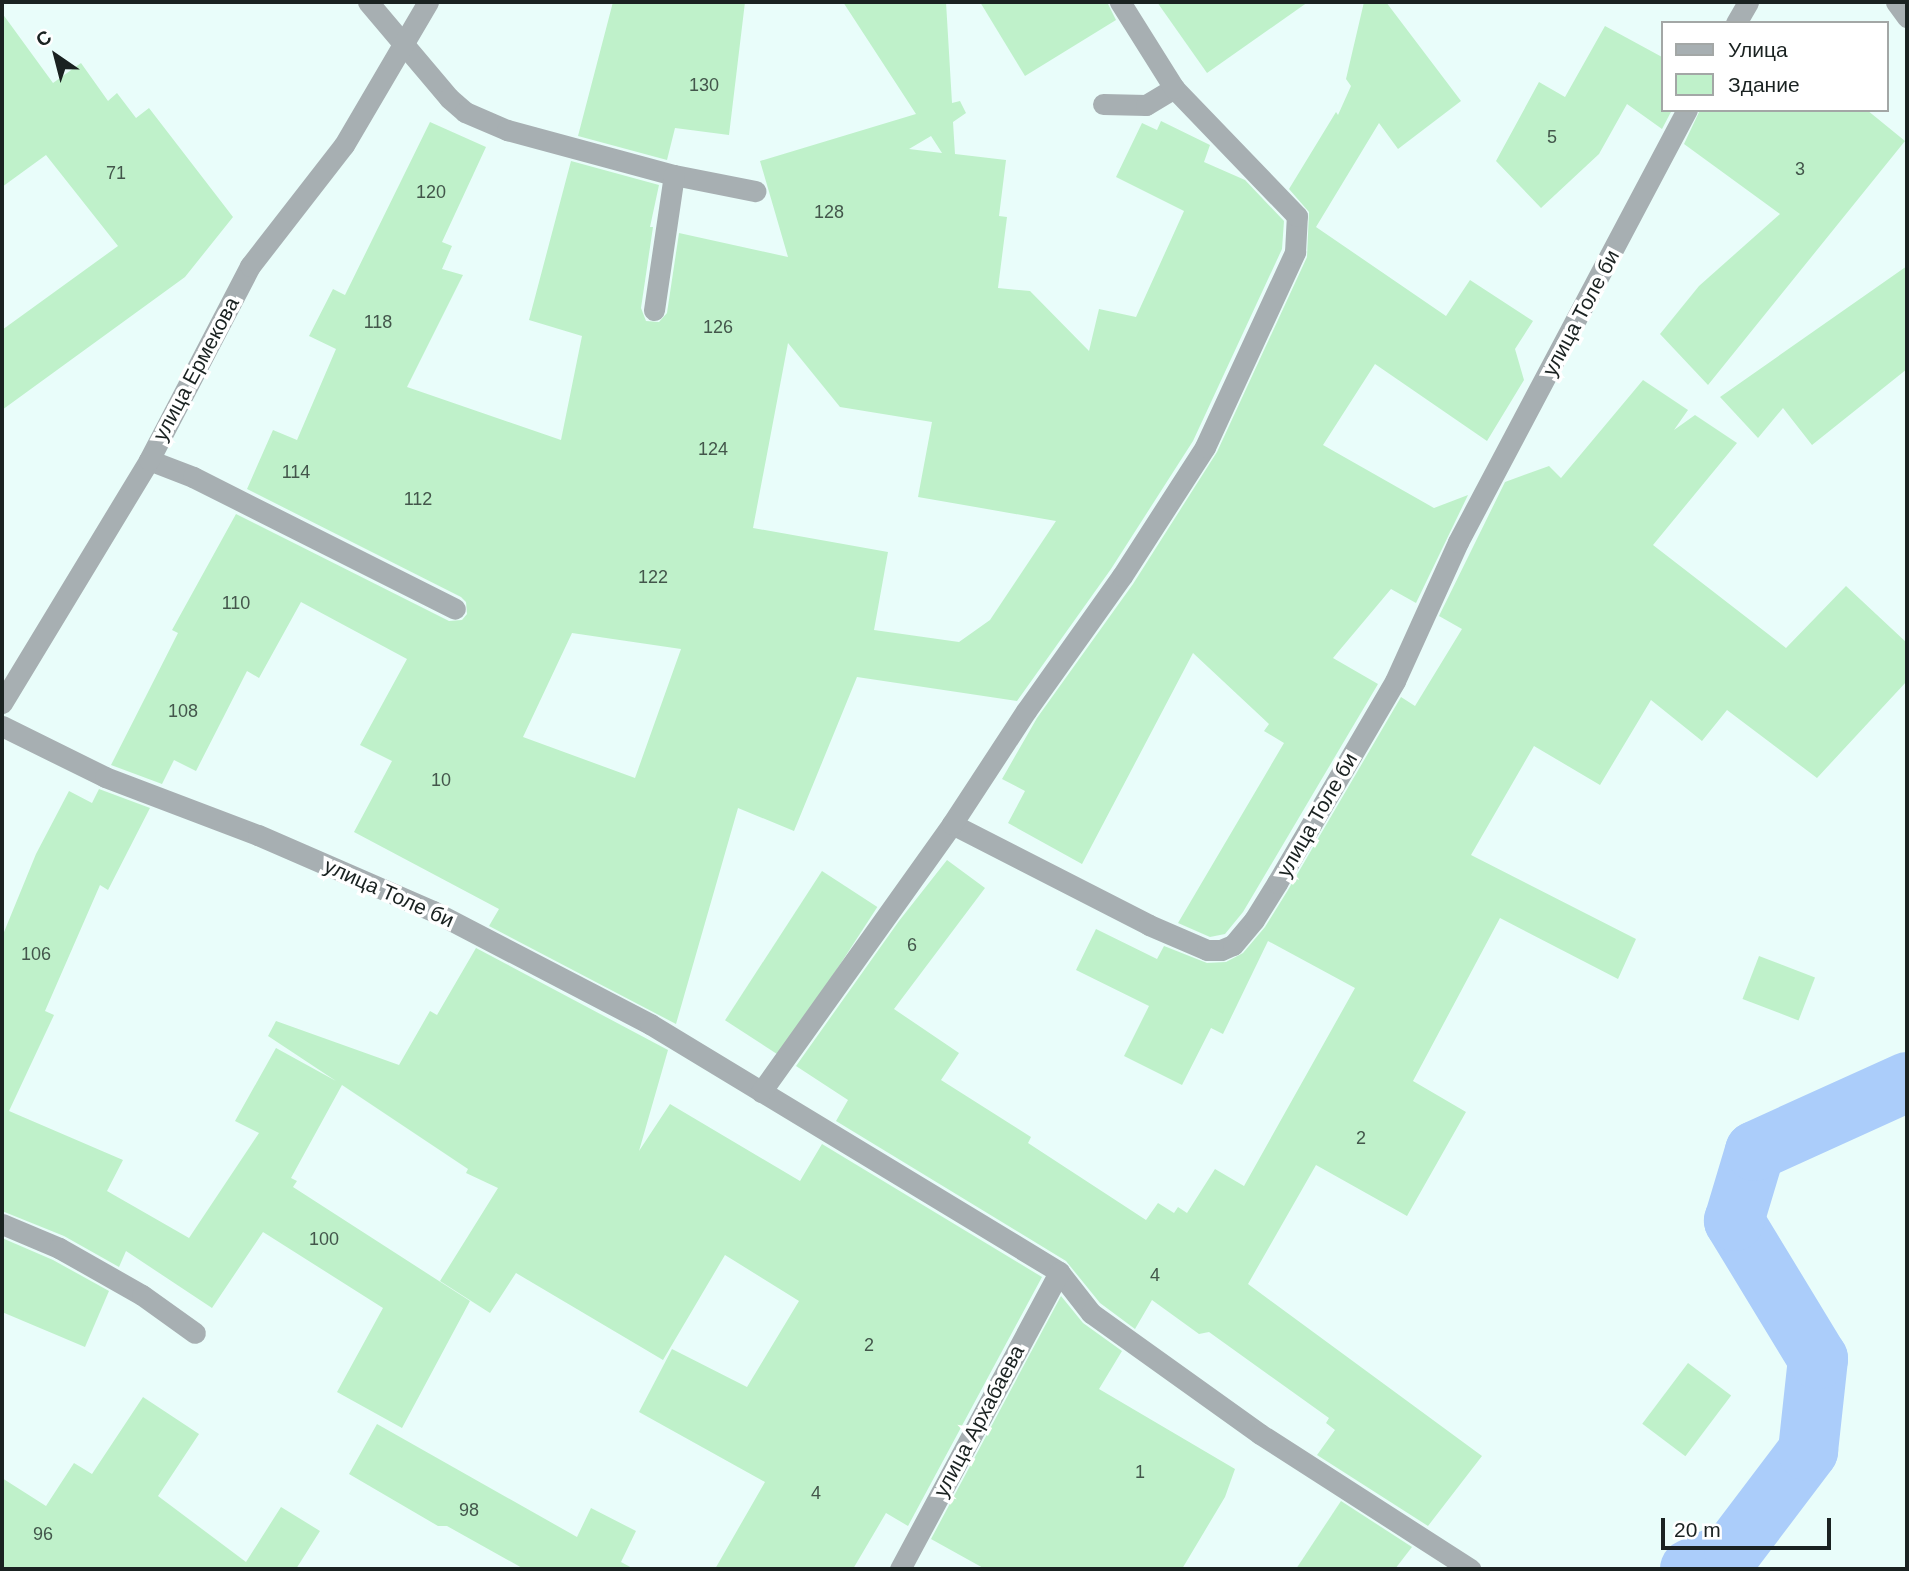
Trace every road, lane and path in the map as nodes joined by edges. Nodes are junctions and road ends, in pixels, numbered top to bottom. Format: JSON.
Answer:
{"nodes":[{"id":1,"x":368,"y":2,"type":"edge"},
{"id":2,"x":428,"y":2,"type":"edge"},
{"id":3,"x":1121,"y":2,"type":"edge"},
{"id":4,"x":1748,"y":2,"type":"edge"},
{"id":5,"x":1896,"y":2,"type":"edge"},
{"id":6,"x":1907,"y":17,"type":"edge"},
{"id":7,"x":1737,"y":21,"type":"edge"},
{"id":8,"x":404,"y":45,"type":"junction"},
{"id":9,"x":1174,"y":88,"type":"junction"},
{"id":10,"x":1103,"y":104,"type":"dead end"},
{"id":11,"x":1686,"y":112,"type":"edge"},
{"id":12,"x":674,"y":175,"type":"junction"},
{"id":13,"x":755,"y":191,"type":"dead end"},
{"id":14,"x":654,"y":310,"type":"dead end"},
{"id":15,"x":149,"y":460,"type":"junction"},
{"id":16,"x":455,"y":609,"type":"dead end"},
{"id":17,"x":2,"y":703,"type":"edge"},
{"id":18,"x":2,"y":726,"type":"edge"},
{"id":19,"x":952,"y":824,"type":"junction"},
{"id":20,"x":761,"y":1091,"type":"junction"},
{"id":21,"x":2,"y":1224,"type":"edge"},
{"id":22,"x":1059,"y":1272,"type":"junction"},
{"id":23,"x":195,"y":1333,"type":"dead end"},
{"id":24,"x":900,"y":1569,"type":"edge"},
{"id":25,"x":1471,"y":1569,"type":"edge"}],
"edges":[{"from":1,"to":8,"type":"street"},
{"from":2,"to":8,"type":"street","name":"улица Ермекова"},
{"from":3,"to":9,"type":"street"},
{"from":4,"to":7,"type":"street"},
{"from":5,"to":6,"type":"street"},
{"from":8,"to":12,"type":"street"},
{"from":8,"to":15,"type":"street","name":"улица Ермекова"},
{"from":9,"to":10,"type":"street"},
{"from":9,"to":19,"type":"street"},
{"from":11,"to":19,"type":"street","name":"улица Толе би"},
{"from":12,"to":13,"type":"street"},
{"from":12,"to":14,"type":"street"},
{"from":15,"to":16,"type":"street"},
{"from":15,"to":17,"type":"street","name":"улица Ермекова"},
{"from":18,"to":20,"type":"street","name":"улица Толе би"},
{"from":19,"to":20,"type":"street"},
{"from":20,"to":22,"type":"street","name":"улица Толе би"},
{"from":21,"to":23,"type":"street"},
{"from":22,"to":24,"type":"street","name":"улица Архабаева"},
{"from":22,"to":25,"type":"street"}]}
